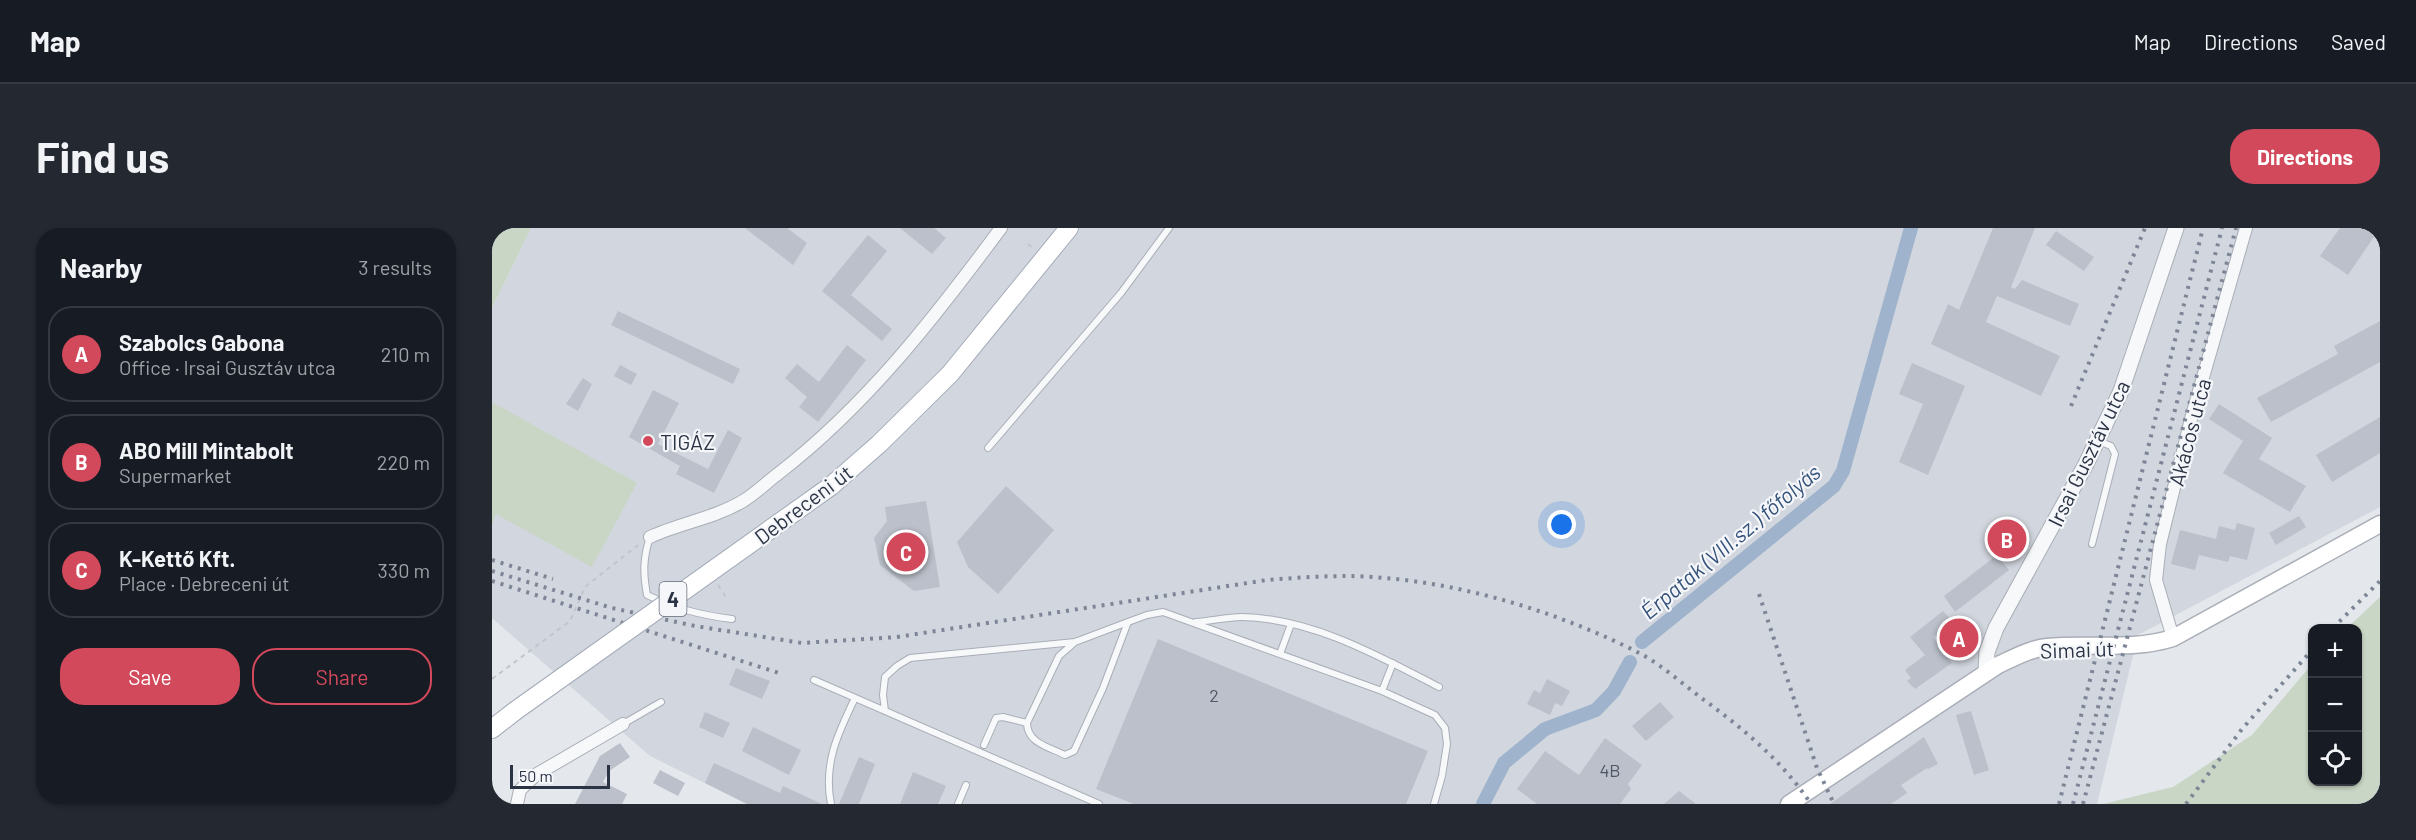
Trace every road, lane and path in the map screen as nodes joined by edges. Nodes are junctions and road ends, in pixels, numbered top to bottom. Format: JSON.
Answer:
{"nodes":[{"id":1,"x":1001,"y":228,"type":"edge"},
{"id":2,"x":1069,"y":228,"type":"edge"},
{"id":3,"x":1169,"y":228,"type":"edge"},
{"id":4,"x":2176,"y":228,"type":"edge"},
{"id":5,"x":2246,"y":228,"type":"edge"},
{"id":6,"x":2097,"y":440,"type":"junction"},
{"id":7,"x":988,"y":448,"type":"dead end"},
{"id":8,"x":2380,"y":524,"type":"edge"},
{"id":9,"x":650,"y":537,"type":"junction"},
{"id":10,"x":2092,"y":544,"type":"dead end"},
{"id":11,"x":732,"y":619,"type":"dead end"},
{"id":12,"x":1128,"y":622,"type":"junction"},
{"id":13,"x":1193,"y":623,"type":"junction"},
{"id":14,"x":1291,"y":624,"type":"junction"},
{"id":15,"x":2173,"y":638,"type":"junction"},
{"id":16,"x":1075,"y":642,"type":"junction"},
{"id":17,"x":1280,"y":654,"type":"junction"},
{"id":18,"x":1393,"y":663,"type":"junction"},
{"id":19,"x":1986,"y":671,"type":"junction"},
{"id":20,"x":492,"y":679,"type":"edge"},
{"id":21,"x":813,"y":680,"type":"dead end"},
{"id":22,"x":1439,"y":687,"type":"dead end"},
{"id":23,"x":1383,"y":691,"type":"junction"},
{"id":24,"x":855,"y":698,"type":"junction"},
{"id":25,"x":661,"y":702,"type":"dead end"},
{"id":26,"x":885,"y":711,"type":"junction"},
{"id":27,"x":1027,"y":723,"type":"junction"},
{"id":28,"x":623,"y":724,"type":"joint"},
{"id":29,"x":492,"y":729,"type":"edge"},
{"id":30,"x":984,"y":745,"type":"dead end"},
{"id":31,"x":966,"y":785,"type":"dead end"},
{"id":32,"x":517,"y":804,"type":"edge"},
{"id":33,"x":831,"y":804,"type":"edge"},
{"id":34,"x":958,"y":804,"type":"edge"},
{"id":35,"x":1099,"y":804,"type":"edge"},
{"id":36,"x":1434,"y":804,"type":"edge"},
{"id":37,"x":1789,"y":804,"type":"edge"}],
"edges":[{"from":1,"to":9,"type":"street"},
{"from":2,"to":29,"type":"main road","name":"Debreceni út","number":"4","bridge":true},
{"from":3,"to":7,"type":"lane"},
{"from":4,"to":6,"type":"street","name":"Irsai Gusztáv utca"},
{"from":5,"to":15,"type":"street","name":"Akácos utca"},
{"from":6,"to":10,"type":"lane"},
{"from":6,"to":19,"type":"street","name":"Irsai Gusztáv utca"},
{"from":8,"to":15,"type":"main road","name":"Simai út"},
{"from":9,"to":11,"type":"lane"},
{"from":9,"to":20,"type":"path"},
{"from":12,"to":13,"type":"lane"},
{"from":12,"to":16,"type":"lane"},
{"from":12,"to":27,"type":"lane"},
{"from":13,"to":14,"type":"lane"},
{"from":13,"to":17,"type":"lane"},
{"from":14,"to":17,"type":"lane"},
{"from":14,"to":18,"type":"lane"},
{"from":15,"to":19,"type":"main road","name":"Simai út"},
{"from":16,"to":26,"type":"lane"},
{"from":16,"to":27,"type":"lane"},
{"from":17,"to":23,"type":"lane"},
{"from":18,"to":22,"type":"lane"},
{"from":18,"to":23,"type":"lane"},
{"from":19,"to":37,"type":"main road","name":"Simai út"},
{"from":21,"to":24,"type":"lane"},
{"from":23,"to":36,"type":"lane"},
{"from":24,"to":26,"type":"lane"},
{"from":24,"to":33,"type":"lane"},
{"from":25,"to":28,"type":"lane"},
{"from":26,"to":35,"type":"lane"},
{"from":27,"to":30,"type":"lane"},
{"from":28,"to":32,"type":"street"},
{"from":31,"to":34,"type":"lane"}]}
